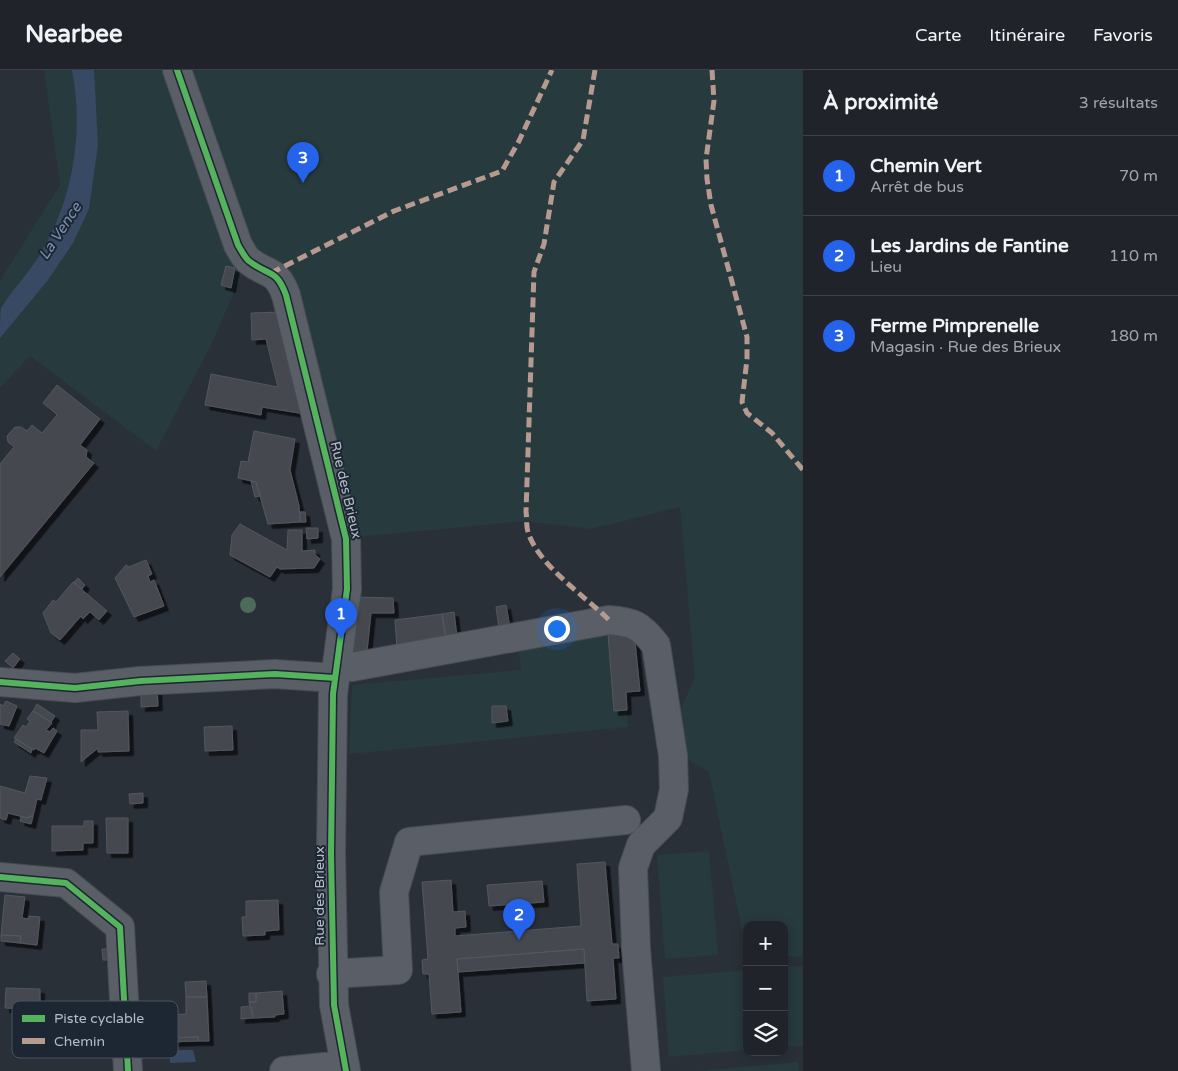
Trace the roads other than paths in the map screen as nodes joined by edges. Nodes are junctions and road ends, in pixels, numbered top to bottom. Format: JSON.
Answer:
{"nodes":[{"id":1,"x":177,"y":70,"type":"edge"},
{"id":2,"x":344,"y":672,"type":"junction"},
{"id":3,"x":0,"y":682,"type":"edge"},
{"id":4,"x":626,"y":820,"type":"dead end"},
{"id":5,"x":0,"y":877,"type":"edge"},
{"id":6,"x":332,"y":974,"type":"junction"},
{"id":7,"x":124,"y":1001,"type":"edge"},
{"id":8,"x":127,"y":1058,"type":"edge"},
{"id":9,"x":345,"y":1068,"type":"edge"},
{"id":10,"x":128,"y":1071,"type":"edge"},
{"id":11,"x":284,"y":1071,"type":"edge"},
{"id":12,"x":646,"y":1071,"type":"edge"}],
"edges":[{"from":1,"to":2,"type":"street","name":"Rue des Brieux"},
{"from":2,"to":3,"type":"street"},
{"from":2,"to":6,"type":"street","name":"Rue des Brieux"},
{"from":2,"to":12,"type":"street"},
{"from":4,"to":6,"type":"street"},
{"from":5,"to":7,"type":"street"},
{"from":6,"to":9,"type":"street","name":"Rue des Brieux"},
{"from":8,"to":10,"type":"street"},
{"from":9,"to":11,"type":"street"}]}
